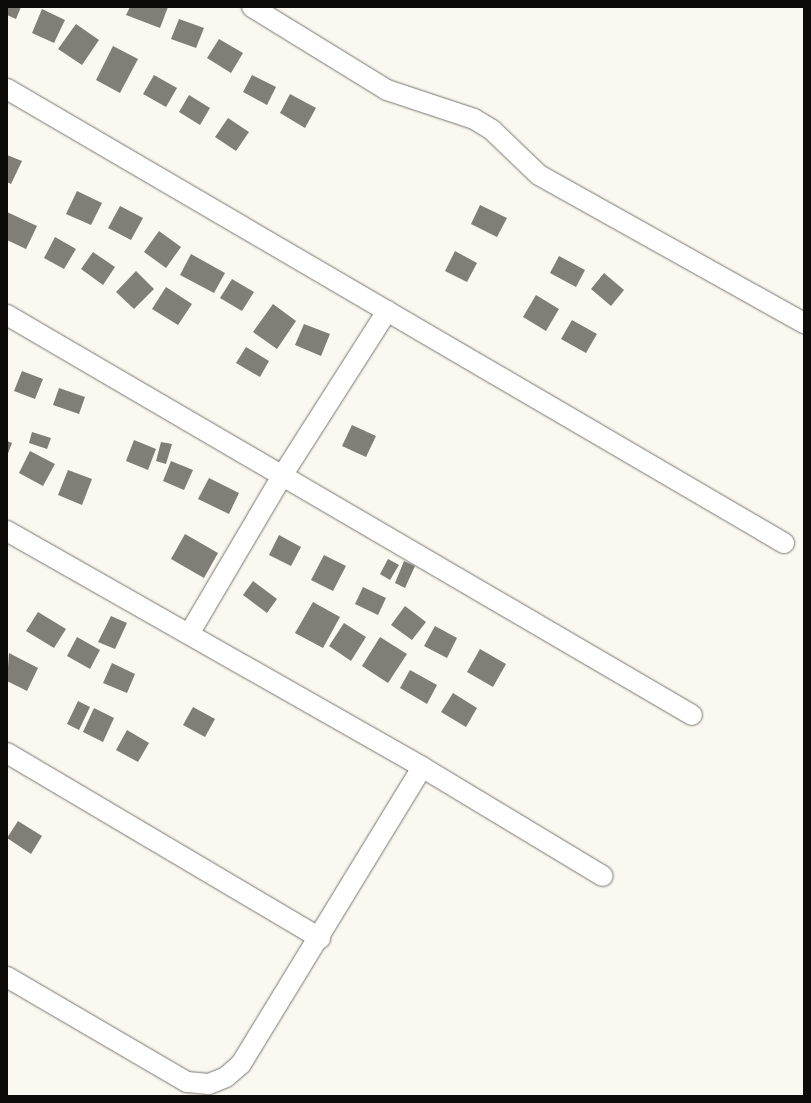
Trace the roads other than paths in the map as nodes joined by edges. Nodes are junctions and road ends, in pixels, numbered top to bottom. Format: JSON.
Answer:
{"nodes":[{"id":1,"x":252,"y":7,"type":"edge"},
{"id":2,"x":7,"y":89,"type":"edge"},
{"id":3,"x":387,"y":311,"type":"junction"},
{"id":4,"x":7,"y":315,"type":"edge"},
{"id":5,"x":804,"y":323,"type":"edge"},
{"id":6,"x":282,"y":476,"type":"junction"},
{"id":7,"x":7,"y":531,"type":"edge"},
{"id":8,"x":784,"y":543,"type":"dead end"},
{"id":9,"x":189,"y":634,"type":"junction"},
{"id":10,"x":692,"y":715,"type":"dead end"},
{"id":11,"x":7,"y":753,"type":"edge"},
{"id":12,"x":422,"y":767,"type":"junction"},
{"id":13,"x":604,"y":876,"type":"dead end"},
{"id":14,"x":320,"y":938,"type":"junction"},
{"id":15,"x":7,"y":977,"type":"edge"}],
"edges":[{"from":1,"to":5,"type":"street"},
{"from":2,"to":3,"type":"street"},
{"from":3,"to":6,"type":"street"},
{"from":3,"to":8,"type":"street"},
{"from":4,"to":6,"type":"street"},
{"from":6,"to":9,"type":"street"},
{"from":6,"to":10,"type":"street"},
{"from":7,"to":9,"type":"street"},
{"from":9,"to":12,"type":"street"},
{"from":11,"to":14,"type":"street"},
{"from":12,"to":13,"type":"street"},
{"from":12,"to":14,"type":"street"},
{"from":14,"to":15,"type":"street"}]}
